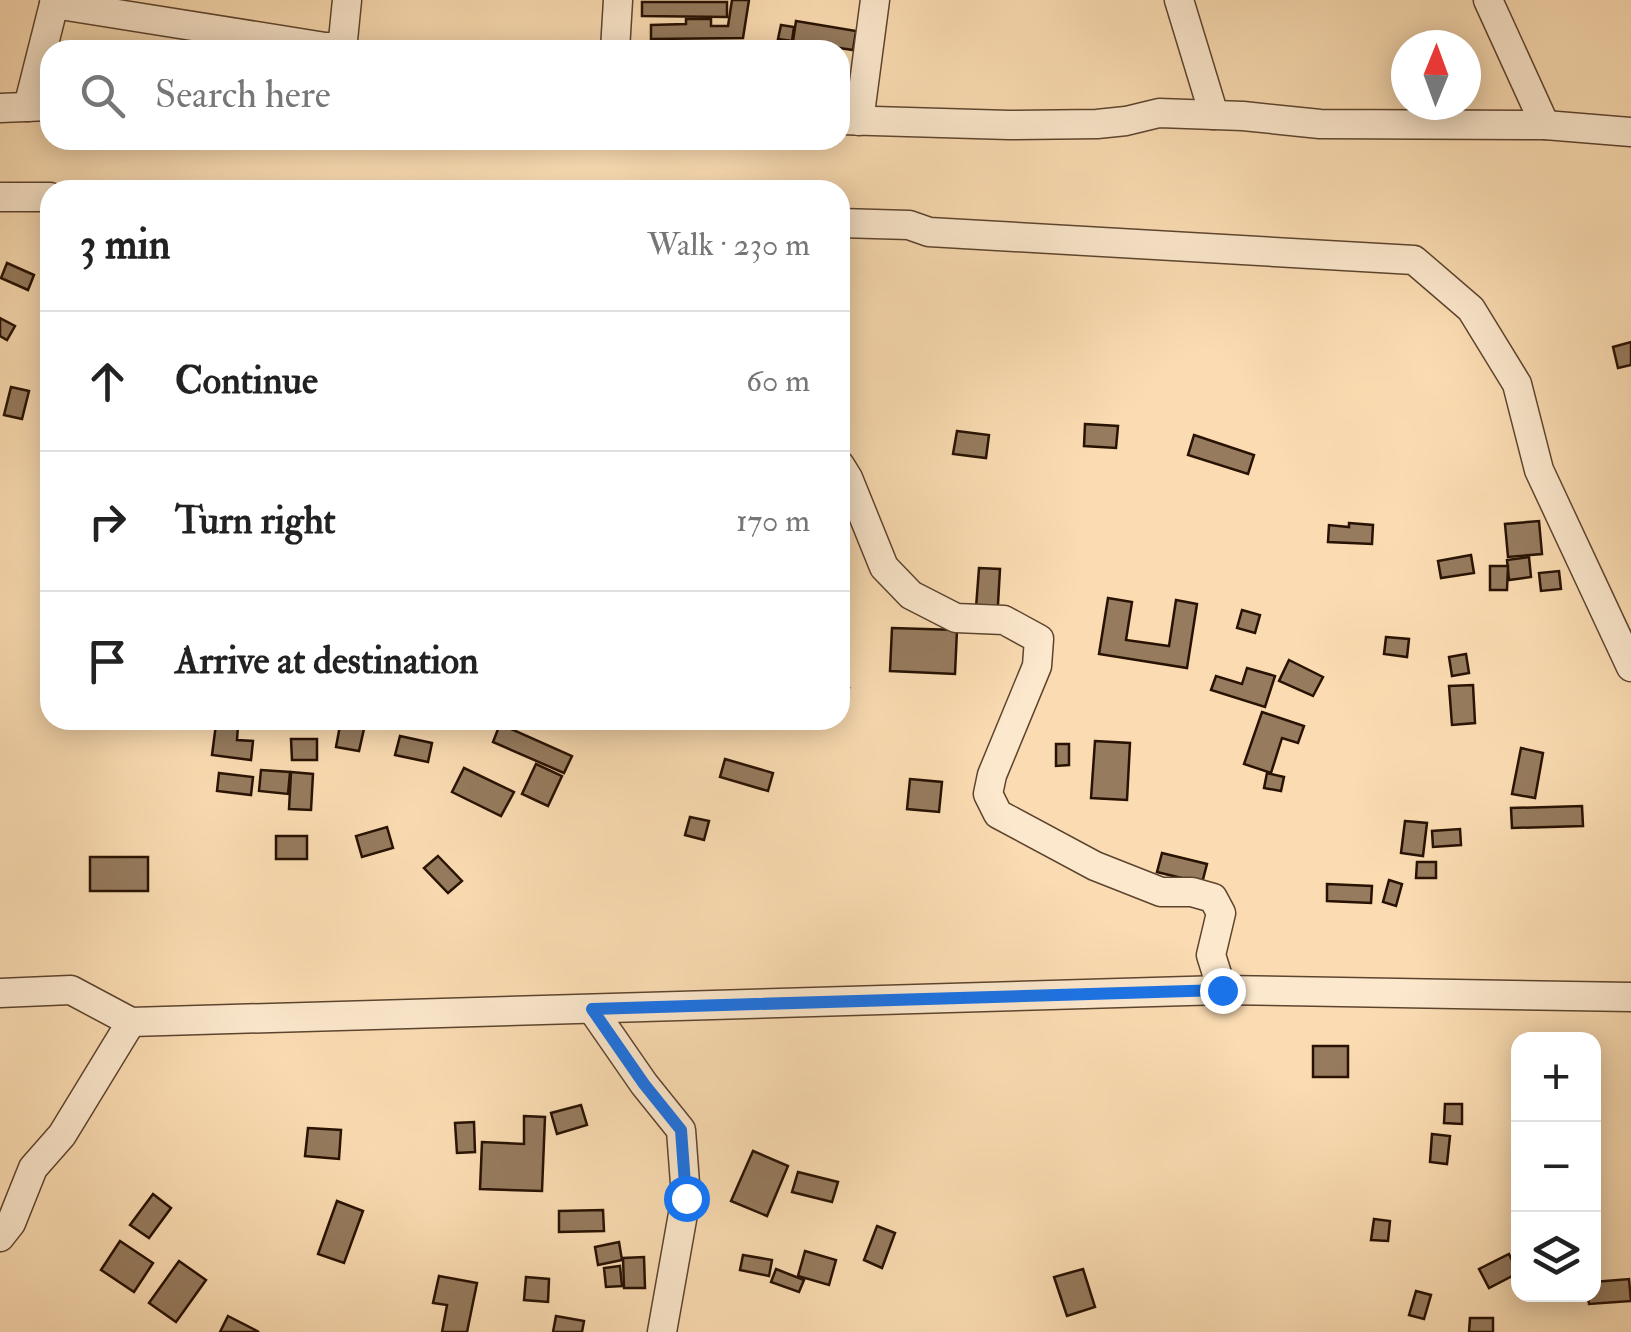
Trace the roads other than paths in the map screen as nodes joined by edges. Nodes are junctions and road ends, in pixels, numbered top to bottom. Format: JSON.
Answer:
{"nodes":[{"id":1,"x":347,"y":0,"type":"edge"},
{"id":2,"x":618,"y":0,"type":"edge"},
{"id":3,"x":875,"y":0,"type":"edge"},
{"id":4,"x":1179,"y":0,"type":"edge"},
{"id":5,"x":1488,"y":0,"type":"edge"},
{"id":6,"x":54,"y":2,"type":"edge"},
{"id":7,"x":44,"y":40,"type":"edge"},
{"id":8,"x":278,"y":40,"type":"edge"},
{"id":9,"x":343,"y":40,"type":"edge"},
{"id":10,"x":616,"y":40,"type":"edge"},
{"id":11,"x":40,"y":54,"type":"edge"},
{"id":12,"x":26,"y":107,"type":"edge"},
{"id":13,"x":1214,"y":115,"type":"junction"},
{"id":14,"x":850,"y":120,"type":"edge"},
{"id":15,"x":1546,"y":126,"type":"junction"},
{"id":16,"x":1631,"y":132,"type":"edge"},
{"id":17,"x":0,"y":196,"type":"edge"},
{"id":18,"x":40,"y":198,"type":"edge"},
{"id":19,"x":850,"y":223,"type":"edge"},
{"id":20,"x":850,"y":483,"type":"edge"},
{"id":21,"x":1631,"y":667,"type":"edge"},
{"id":22,"x":1222,"y":990,"type":"junction"},
{"id":23,"x":0,"y":993,"type":"edge"},
{"id":24,"x":1631,"y":997,"type":"edge"},
{"id":25,"x":592,"y":1009,"type":"junction"},
{"id":26,"x":131,"y":1022,"type":"junction"},
{"id":27,"x":0,"y":1238,"type":"edge"},
{"id":28,"x":662,"y":1332,"type":"edge"}],
"edges":[{"from":1,"to":9,"type":"street"},
{"from":2,"to":10,"type":"street"},
{"from":3,"to":14,"type":"street"},
{"from":4,"to":13,"type":"street"},
{"from":5,"to":15,"type":"street"},
{"from":6,"to":7,"type":"street"},
{"from":6,"to":8,"type":"street"},
{"from":11,"to":12,"type":"street"},
{"from":13,"to":14,"type":"street"},
{"from":13,"to":15,"type":"street"},
{"from":15,"to":16,"type":"street"},
{"from":17,"to":18,"type":"street"},
{"from":19,"to":21,"type":"street"},
{"from":20,"to":22,"type":"street"},
{"from":22,"to":24,"type":"street"},
{"from":22,"to":25,"type":"street"},
{"from":23,"to":26,"type":"street"},
{"from":25,"to":26,"type":"street"},
{"from":25,"to":28,"type":"street"},
{"from":26,"to":27,"type":"street"}]}
